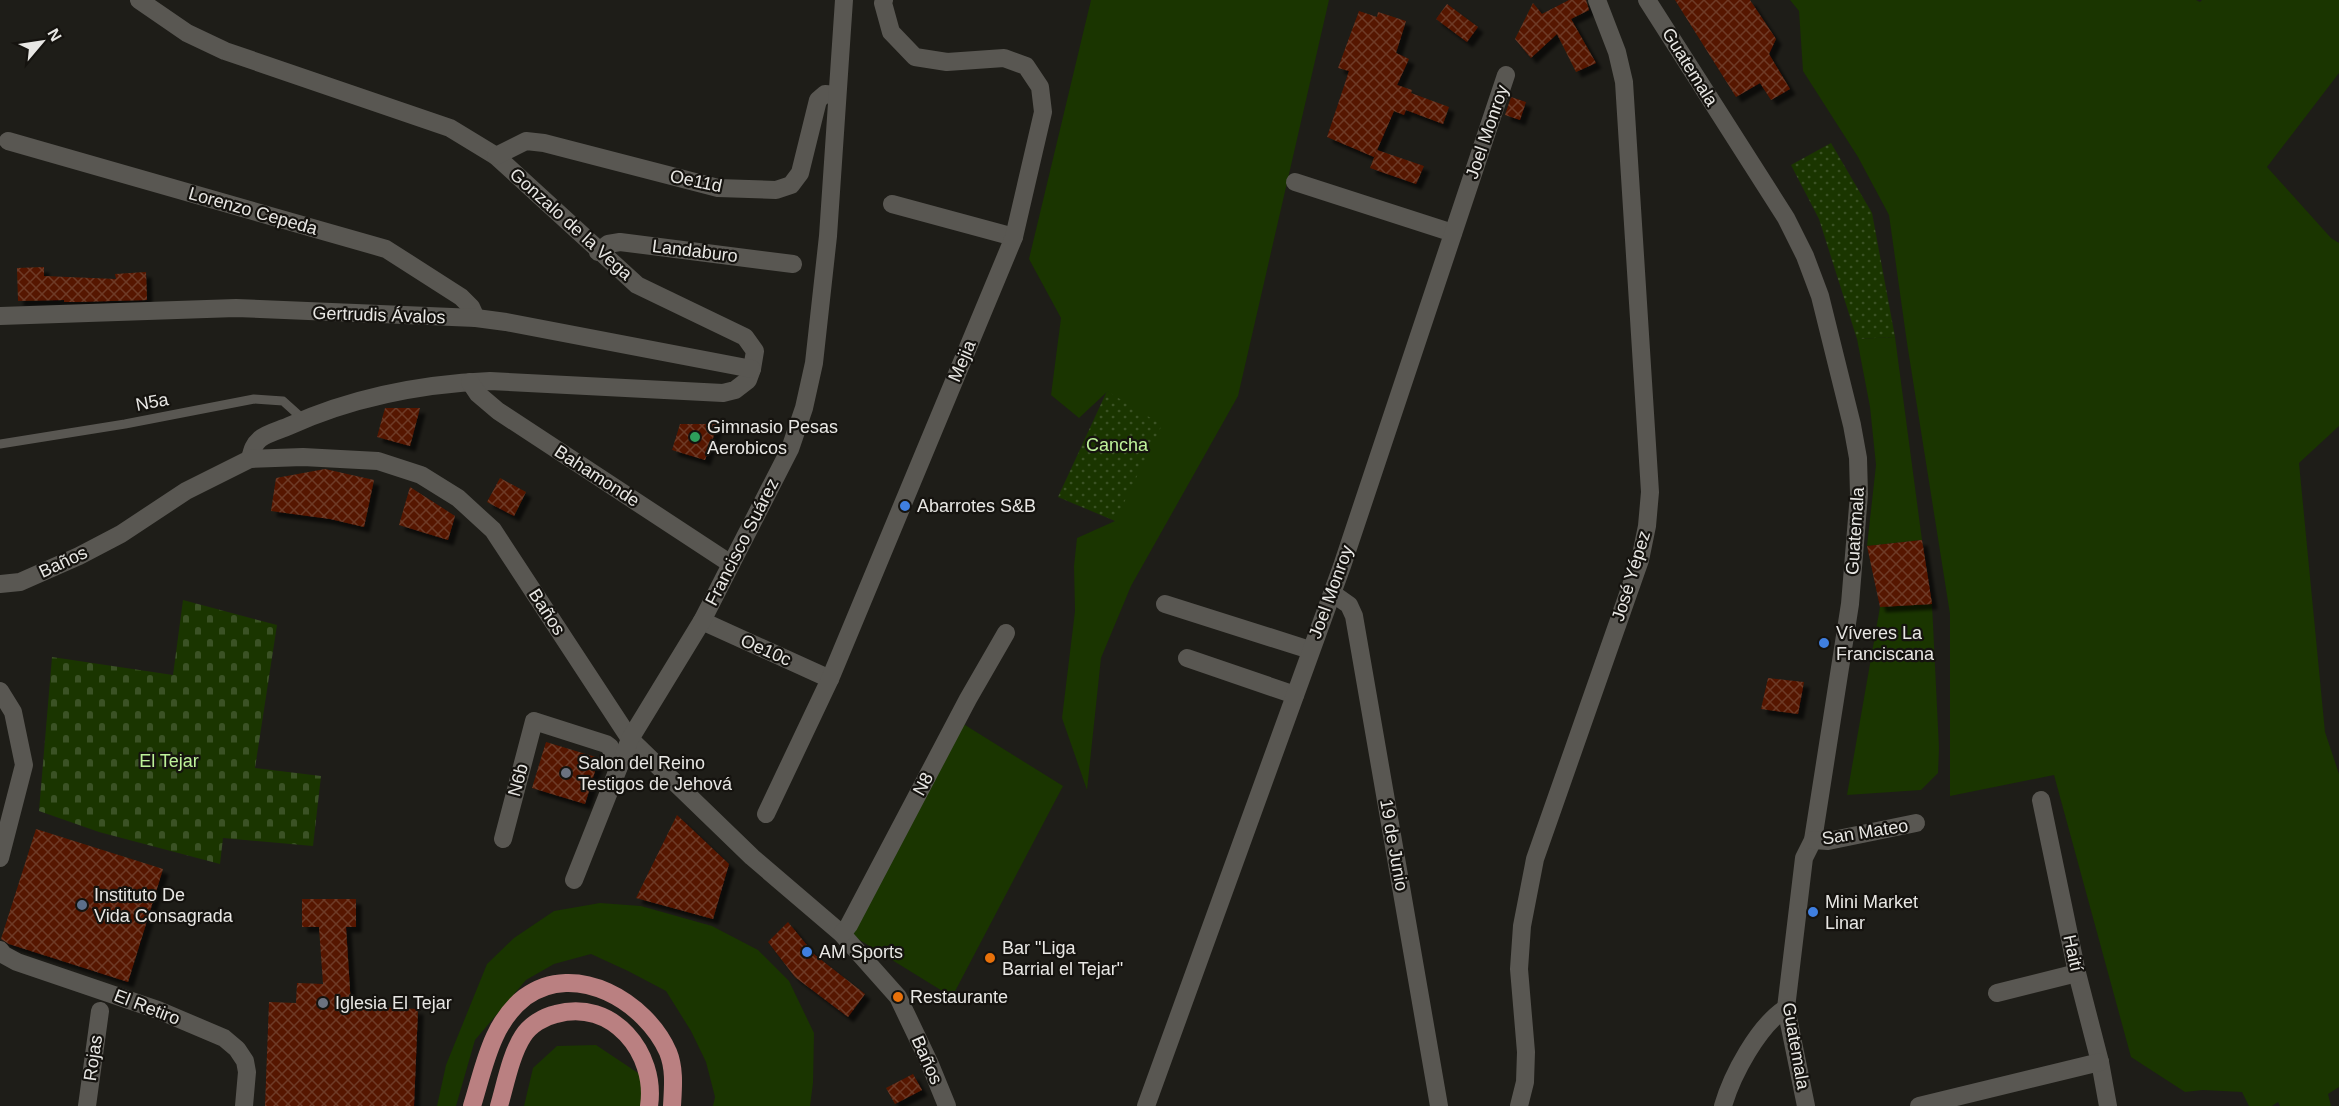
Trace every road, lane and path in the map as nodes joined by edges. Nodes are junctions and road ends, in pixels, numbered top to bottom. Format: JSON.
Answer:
{"nodes":[{"id":1,"x":139,"y":0,"type":"edge"},
{"id":2,"x":844,"y":0,"type":"edge"},
{"id":3,"x":884,"y":0,"type":"edge"},
{"id":4,"x":1597,"y":0,"type":"edge"},
{"id":5,"x":1647,"y":0,"type":"edge"},
{"id":6,"x":1506,"y":75,"type":"dead end"},
{"id":7,"x":837,"y":95,"type":"junction"},
{"id":8,"x":8,"y":141,"type":"dead end"},
{"id":9,"x":496,"y":156,"type":"junction"},
{"id":10,"x":1295,"y":182,"type":"dead end"},
{"id":11,"x":892,"y":204,"type":"dead end"},
{"id":12,"x":1453,"y":233,"type":"junction"},
{"id":13,"x":1014,"y":237,"type":"junction"},
{"id":14,"x":598,"y":252,"type":"junction"},
{"id":15,"x":794,"y":264,"type":"dead end"},
{"id":16,"x":0,"y":316,"type":"edge"},
{"id":17,"x":476,"y":318,"type":"junction"},
{"id":18,"x":752,"y":369,"type":"junction"},
{"id":19,"x":470,"y":382,"type":"junction"},
{"id":20,"x":303,"y":419,"type":"junction"},
{"id":21,"x":0,"y":444,"type":"edge"},
{"id":22,"x":250,"y":459,"type":"junction"},
{"id":23,"x":730,"y":564,"type":"junction"},
{"id":24,"x":0,"y":584,"type":"edge"},
{"id":25,"x":1332,"y":593,"type":"junction"},
{"id":26,"x":1165,"y":604,"type":"dead end"},
{"id":27,"x":702,"y":621,"type":"junction"},
{"id":28,"x":1006,"y":633,"type":"dead end"},
{"id":29,"x":1310,"y":650,"type":"junction"},
{"id":30,"x":1187,"y":658,"type":"dead end"},
{"id":31,"x":830,"y":679,"type":"junction"},
{"id":32,"x":0,"y":691,"type":"edge"},
{"id":33,"x":1295,"y":695,"type":"junction"},
{"id":34,"x":630,"y":739,"type":"junction"},
{"id":35,"x":618,"y":768,"type":"junction"},
{"id":36,"x":2041,"y":800,"type":"dead end"},
{"id":37,"x":766,"y":814,"type":"dead end"},
{"id":38,"x":1916,"y":823,"type":"dead end"},
{"id":39,"x":502,"y":838,"type":"dead end"},
{"id":40,"x":1813,"y":840,"type":"junction"},
{"id":41,"x":0,"y":858,"type":"edge"},
{"id":42,"x":574,"y":880,"type":"dead end"},
{"id":43,"x":842,"y":934,"type":"junction"},
{"id":44,"x":0,"y":950,"type":"edge"},
{"id":45,"x":2077,"y":973,"type":"junction"},
{"id":46,"x":1997,"y":993,"type":"dead end"},
{"id":47,"x":1786,"y":1008,"type":"junction"},
{"id":48,"x":100,"y":1011,"type":"dead end"},
{"id":49,"x":2100,"y":1062,"type":"junction"},
{"id":50,"x":87,"y":1106,"type":"edge"},
{"id":51,"x":244,"y":1106,"type":"edge"},
{"id":52,"x":472,"y":1106,"type":"edge"},
{"id":53,"x":499,"y":1106,"type":"edge"},
{"id":54,"x":649,"y":1106,"type":"edge"},
{"id":55,"x":672,"y":1106,"type":"edge"},
{"id":56,"x":947,"y":1106,"type":"edge"},
{"id":57,"x":1146,"y":1106,"type":"edge"},
{"id":58,"x":1440,"y":1106,"type":"edge"},
{"id":59,"x":1520,"y":1106,"type":"edge"},
{"id":60,"x":1724,"y":1106,"type":"edge"},
{"id":61,"x":1806,"y":1106,"type":"edge"},
{"id":62,"x":1919,"y":1106,"type":"edge"},
{"id":63,"x":2108,"y":1106,"type":"edge"}],
"edges":[{"from":1,"to":9,"type":"street","name":"Gonzalo de la Vega"},
{"from":2,"to":7,"type":"street","name":"Francisco Suárez"},
{"from":3,"to":13,"type":"street","name":"Mejia"},
{"from":4,"to":59,"type":"street","name":"José Yépez"},
{"from":5,"to":40,"type":"street","name":"Guatemala"},
{"from":6,"to":12,"type":"street","name":"Joel Monroy"},
{"from":7,"to":9,"type":"street","name":"Oe11d"},
{"from":7,"to":23,"type":"street","name":"Francisco Suárez"},
{"from":8,"to":17,"type":"street","name":"Lorenzo Cepeda"},
{"from":9,"to":14,"type":"street","name":"Gonzalo de la Vega"},
{"from":10,"to":12,"type":"street"},
{"from":11,"to":13,"type":"street"},
{"from":12,"to":25,"type":"street","name":"Joel Monroy"},
{"from":13,"to":31,"type":"street","name":"Mejia"},
{"from":14,"to":15,"type":"street","name":"Landaburo"},
{"from":14,"to":18,"type":"street","name":"Gonzalo de la Vega"},
{"from":16,"to":17,"type":"street","name":"Gertrudis Ávalos"},
{"from":17,"to":18,"type":"street","name":"Gertrudis Ávalos"},
{"from":18,"to":19,"type":"street"},
{"from":19,"to":20,"type":"street"},
{"from":19,"to":23,"type":"street","name":"Bahamonde"},
{"from":20,"to":21,"type":"lane","name":"N5a"},
{"from":20,"to":22,"type":"street"},
{"from":22,"to":24,"type":"street","name":"Baños"},
{"from":22,"to":34,"type":"street","name":"Baños"},
{"from":23,"to":27,"type":"street","name":"Francisco Suárez"},
{"from":25,"to":29,"type":"street","name":"Joel Monroy"},
{"from":25,"to":58,"type":"street","name":"19 de Junio"},
{"from":26,"to":29,"type":"street"},
{"from":27,"to":31,"type":"street","name":"Oe10c"},
{"from":27,"to":34,"type":"street","name":"Francisco Suárez"},
{"from":28,"to":43,"type":"street","name":"N8"},
{"from":29,"to":33,"type":"street","name":"Joel Monroy"},
{"from":30,"to":33,"type":"street"},
{"from":31,"to":37,"type":"street","name":"Mejia"},
{"from":32,"to":41,"type":"street"},
{"from":33,"to":57,"type":"street","name":"Joel Monroy"},
{"from":34,"to":35,"type":"street","name":"Francisco Suárez"},
{"from":34,"to":43,"type":"street","name":"Baños"},
{"from":35,"to":39,"type":"street","name":"N6b"},
{"from":35,"to":42,"type":"street","name":"Francisco Suárez"},
{"from":36,"to":45,"type":"street","name":"Haití"},
{"from":38,"to":40,"type":"street","name":"San Mateo"},
{"from":40,"to":47,"type":"street","name":"Guatemala"},
{"from":43,"to":56,"type":"street","name":"Baños"},
{"from":44,"to":51,"type":"street","name":"El Retiro"},
{"from":45,"to":46,"type":"street"},
{"from":45,"to":49,"type":"street","name":"Haití"},
{"from":47,"to":60,"type":"street"},
{"from":47,"to":61,"type":"street","name":"Guatemala"},
{"from":48,"to":50,"type":"street","name":"Rojas"},
{"from":49,"to":62,"type":"street"},
{"from":49,"to":63,"type":"street","name":"Haití"},
{"from":52,"to":55,"type":"main road"},
{"from":53,"to":54,"type":"main road"}]}
